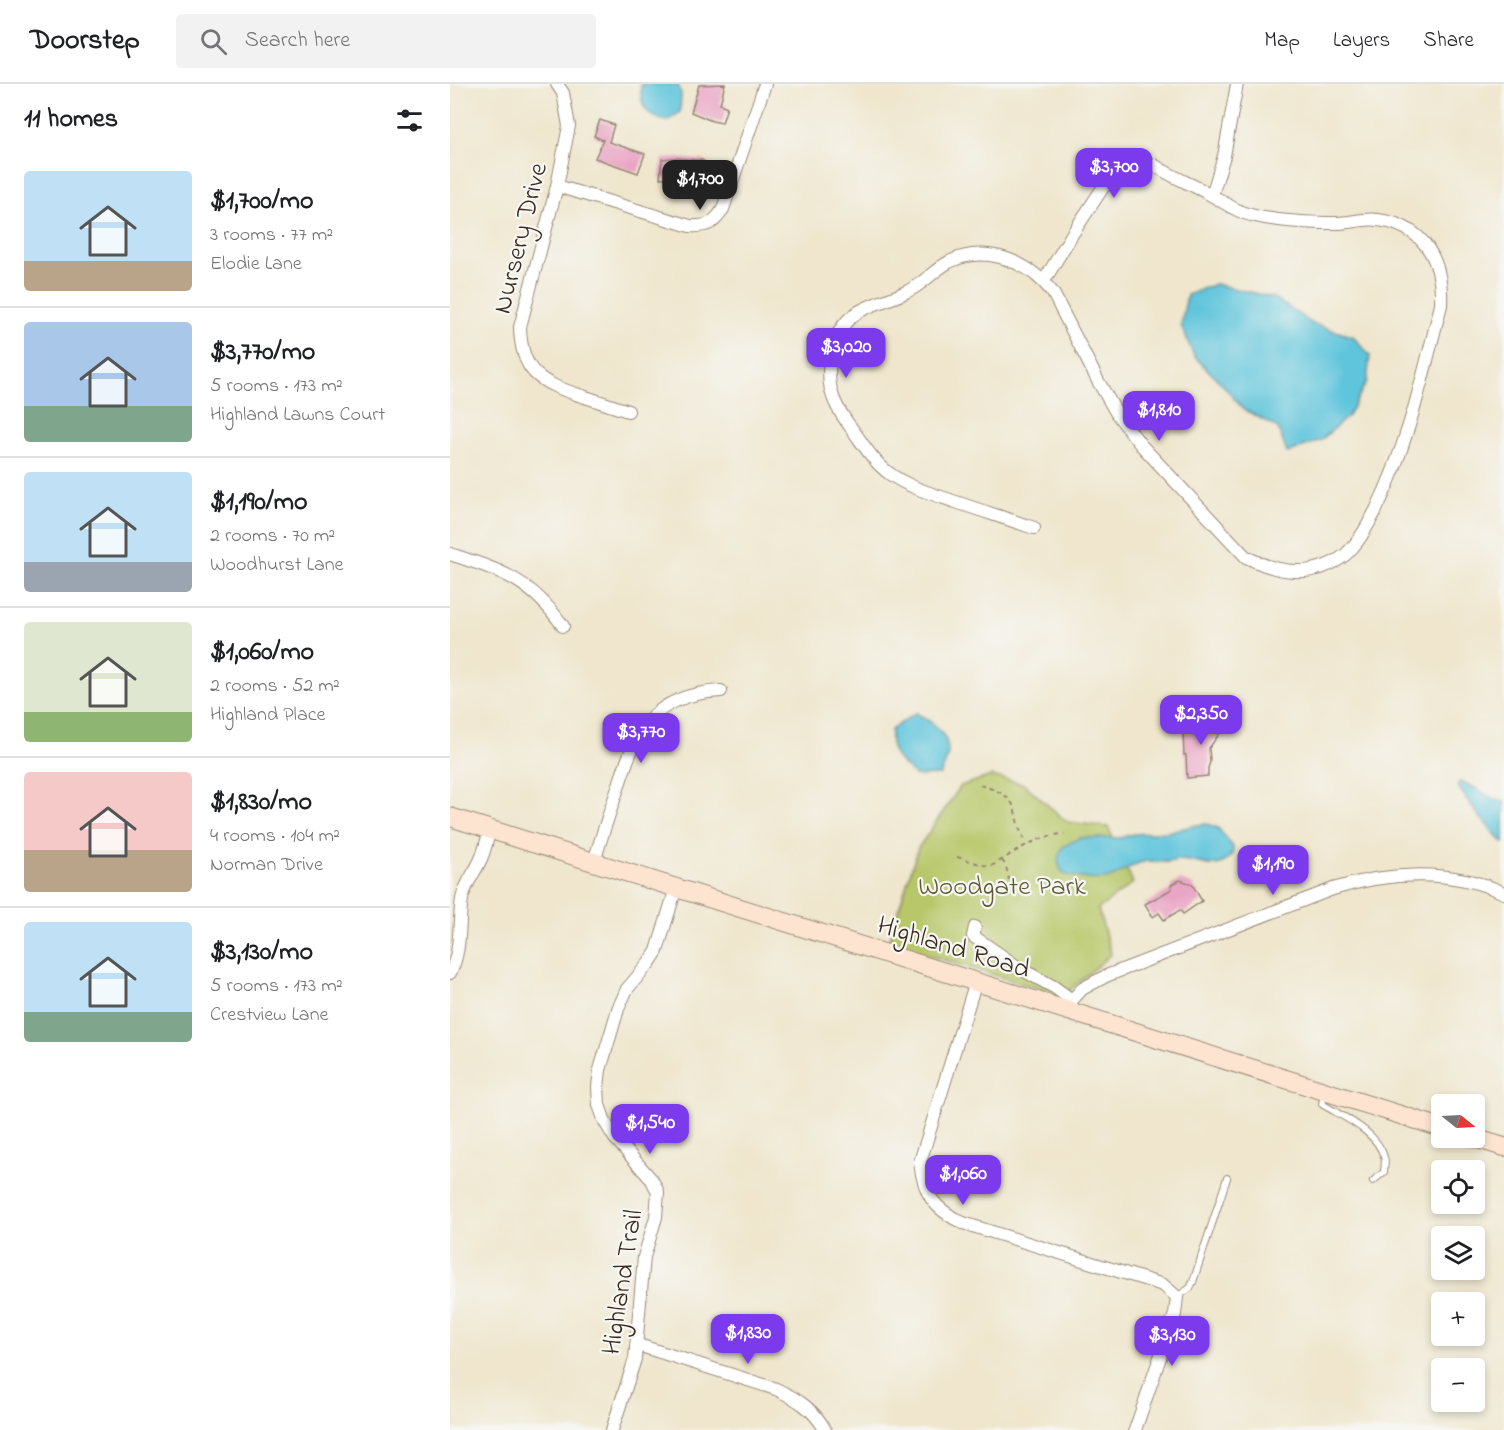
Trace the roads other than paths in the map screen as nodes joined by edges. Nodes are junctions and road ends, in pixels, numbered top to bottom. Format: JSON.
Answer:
{"nodes":[{"id":1,"x":557,"y":84,"type":"edge"},
{"id":2,"x":765,"y":84,"type":"edge"},
{"id":3,"x":1238,"y":84,"type":"edge"},
{"id":4,"x":557,"y":186,"type":"junction"},
{"id":5,"x":1212,"y":195,"type":"junction"},
{"id":6,"x":1044,"y":281,"type":"junction"},
{"id":7,"x":628,"y":411,"type":"dead end"},
{"id":8,"x":1034,"y":528,"type":"dead end"},
{"id":9,"x":450,"y":554,"type":"edge"},
{"id":10,"x":563,"y":626,"type":"dead end"},
{"id":11,"x":721,"y":691,"type":"dead end"},
{"id":12,"x":450,"y":817,"type":"edge"},
{"id":13,"x":490,"y":829,"type":"junction"},
{"id":14,"x":594,"y":862,"type":"junction"},
{"id":15,"x":676,"y":888,"type":"junction"},
{"id":16,"x":1504,"y":893,"type":"edge"},
{"id":17,"x":975,"y":927,"type":"dead end"},
{"id":18,"x":450,"y":973,"type":"edge"},
{"id":19,"x":976,"y":981,"type":"junction"},
{"id":20,"x":1068,"y":1005,"type":"junction"},
{"id":21,"x":1324,"y":1091,"type":"junction"},
{"id":22,"x":1431,"y":1125,"type":"edge"},
{"id":23,"x":1485,"y":1142,"type":"edge"},
{"id":24,"x":1504,"y":1148,"type":"edge"},
{"id":25,"x":1227,"y":1178,"type":"dead end"},
{"id":26,"x":1373,"y":1181,"type":"dead end"},
{"id":27,"x":1177,"y":1297,"type":"junction"},
{"id":28,"x":638,"y":1345,"type":"junction"},
{"id":29,"x":612,"y":1430,"type":"edge"},
{"id":30,"x":825,"y":1430,"type":"edge"},
{"id":31,"x":1135,"y":1430,"type":"edge"}],
"edges":[{"from":1,"to":4,"type":"street","name":"Nursery Drive"},
{"from":2,"to":4,"type":"street"},
{"from":3,"to":5,"type":"street"},
{"from":4,"to":7,"type":"street","name":"Nursery Drive"},
{"from":5,"to":6,"type":"street"},
{"from":5,"to":6,"type":"street"},
{"from":6,"to":8,"type":"street"},
{"from":9,"to":10,"type":"street"},
{"from":11,"to":14,"type":"street"},
{"from":12,"to":13,"type":"street","name":"Highland Road"},
{"from":13,"to":14,"type":"street","name":"Highland Road"},
{"from":13,"to":18,"type":"street"},
{"from":14,"to":15,"type":"street","name":"Highland Road"},
{"from":15,"to":19,"type":"street","name":"Highland Road"},
{"from":15,"to":28,"type":"street","name":"Highland Trail"},
{"from":16,"to":20,"type":"street"},
{"from":17,"to":20,"type":"street"},
{"from":19,"to":20,"type":"street","name":"Highland Road"},
{"from":19,"to":27,"type":"street"},
{"from":20,"to":21,"type":"street","name":"Highland Road"},
{"from":21,"to":22,"type":"street","name":"Highland Road"},
{"from":21,"to":26,"type":"lane"},
{"from":23,"to":24,"type":"street"},
{"from":25,"to":27,"type":"lane"},
{"from":27,"to":31,"type":"street"},
{"from":28,"to":29,"type":"street","name":"Highland Trail"},
{"from":28,"to":30,"type":"street"}]}
